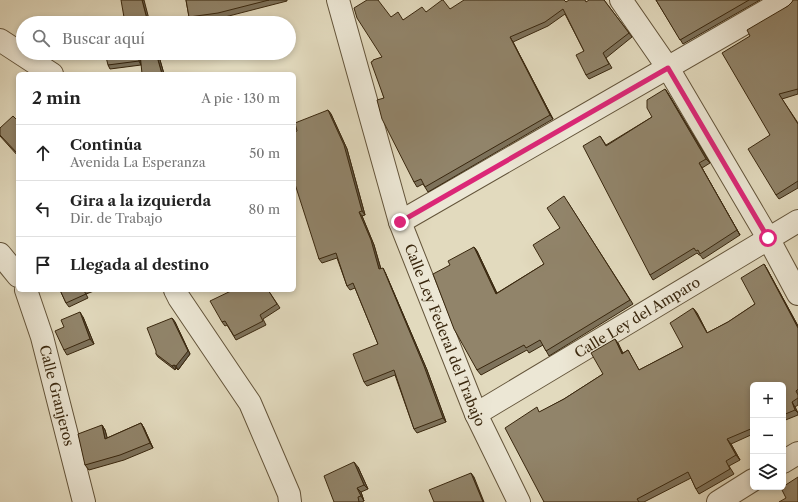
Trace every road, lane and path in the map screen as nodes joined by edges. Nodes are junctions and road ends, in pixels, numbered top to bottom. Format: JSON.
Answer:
{"nodes":[{"id":1,"x":338,"y":0,"type":"edge"},
{"id":2,"x":621,"y":0,"type":"edge"},
{"id":3,"x":786,"y":0,"type":"edge"},
{"id":4,"x":0,"y":40,"type":"edge"},
{"id":5,"x":16,"y":50,"type":"edge"},
{"id":6,"x":31,"y":60,"type":"edge"},
{"id":7,"x":668,"y":68,"type":"junction"},
{"id":8,"x":49,"y":72,"type":"edge"},
{"id":9,"x":798,"y":221,"type":"edge"},
{"id":10,"x":400,"y":222,"type":"junction"},
{"id":11,"x":768,"y":238,"type":"junction"},
{"id":12,"x":0,"y":254,"type":"edge"},
{"id":13,"x":16,"y":274,"type":"edge"},
{"id":14,"x":27,"y":292,"type":"edge"},
{"id":15,"x":176,"y":292,"type":"edge"},
{"id":16,"x":798,"y":294,"type":"edge"},
{"id":17,"x":476,"y":414,"type":"junction"},
{"id":18,"x":798,"y":453,"type":"edge"},
{"id":19,"x":786,"y":460,"type":"edge"},
{"id":20,"x":750,"y":482,"type":"edge"},
{"id":21,"x":84,"y":502,"type":"edge"},
{"id":22,"x":290,"y":502,"type":"edge"},
{"id":23,"x":519,"y":502,"type":"edge"},
{"id":24,"x":718,"y":502,"type":"edge"}],
"edges":[{"from":1,"to":10,"type":"street","name":"Calle Ley Federal del Trabajo"},
{"from":2,"to":7,"type":"street"},
{"from":3,"to":7,"type":"street"},
{"from":4,"to":5,"type":"street"},
{"from":6,"to":8,"type":"street"},
{"from":7,"to":10,"type":"street"},
{"from":7,"to":11,"type":"street"},
{"from":9,"to":11,"type":"street","name":"Calle Ley del Amparo"},
{"from":10,"to":17,"type":"street","name":"Calle Ley Federal del Trabajo"},
{"from":11,"to":16,"type":"street"},
{"from":11,"to":17,"type":"street","name":"Calle Ley del Amparo"},
{"from":12,"to":13,"type":"street"},
{"from":14,"to":21,"type":"street","name":"Calle Granjeros"},
{"from":15,"to":22,"type":"street"},
{"from":17,"to":23,"type":"street","name":"Calle Ley Federal del Trabajo"},
{"from":18,"to":19,"type":"street"},
{"from":20,"to":24,"type":"street"}]}
